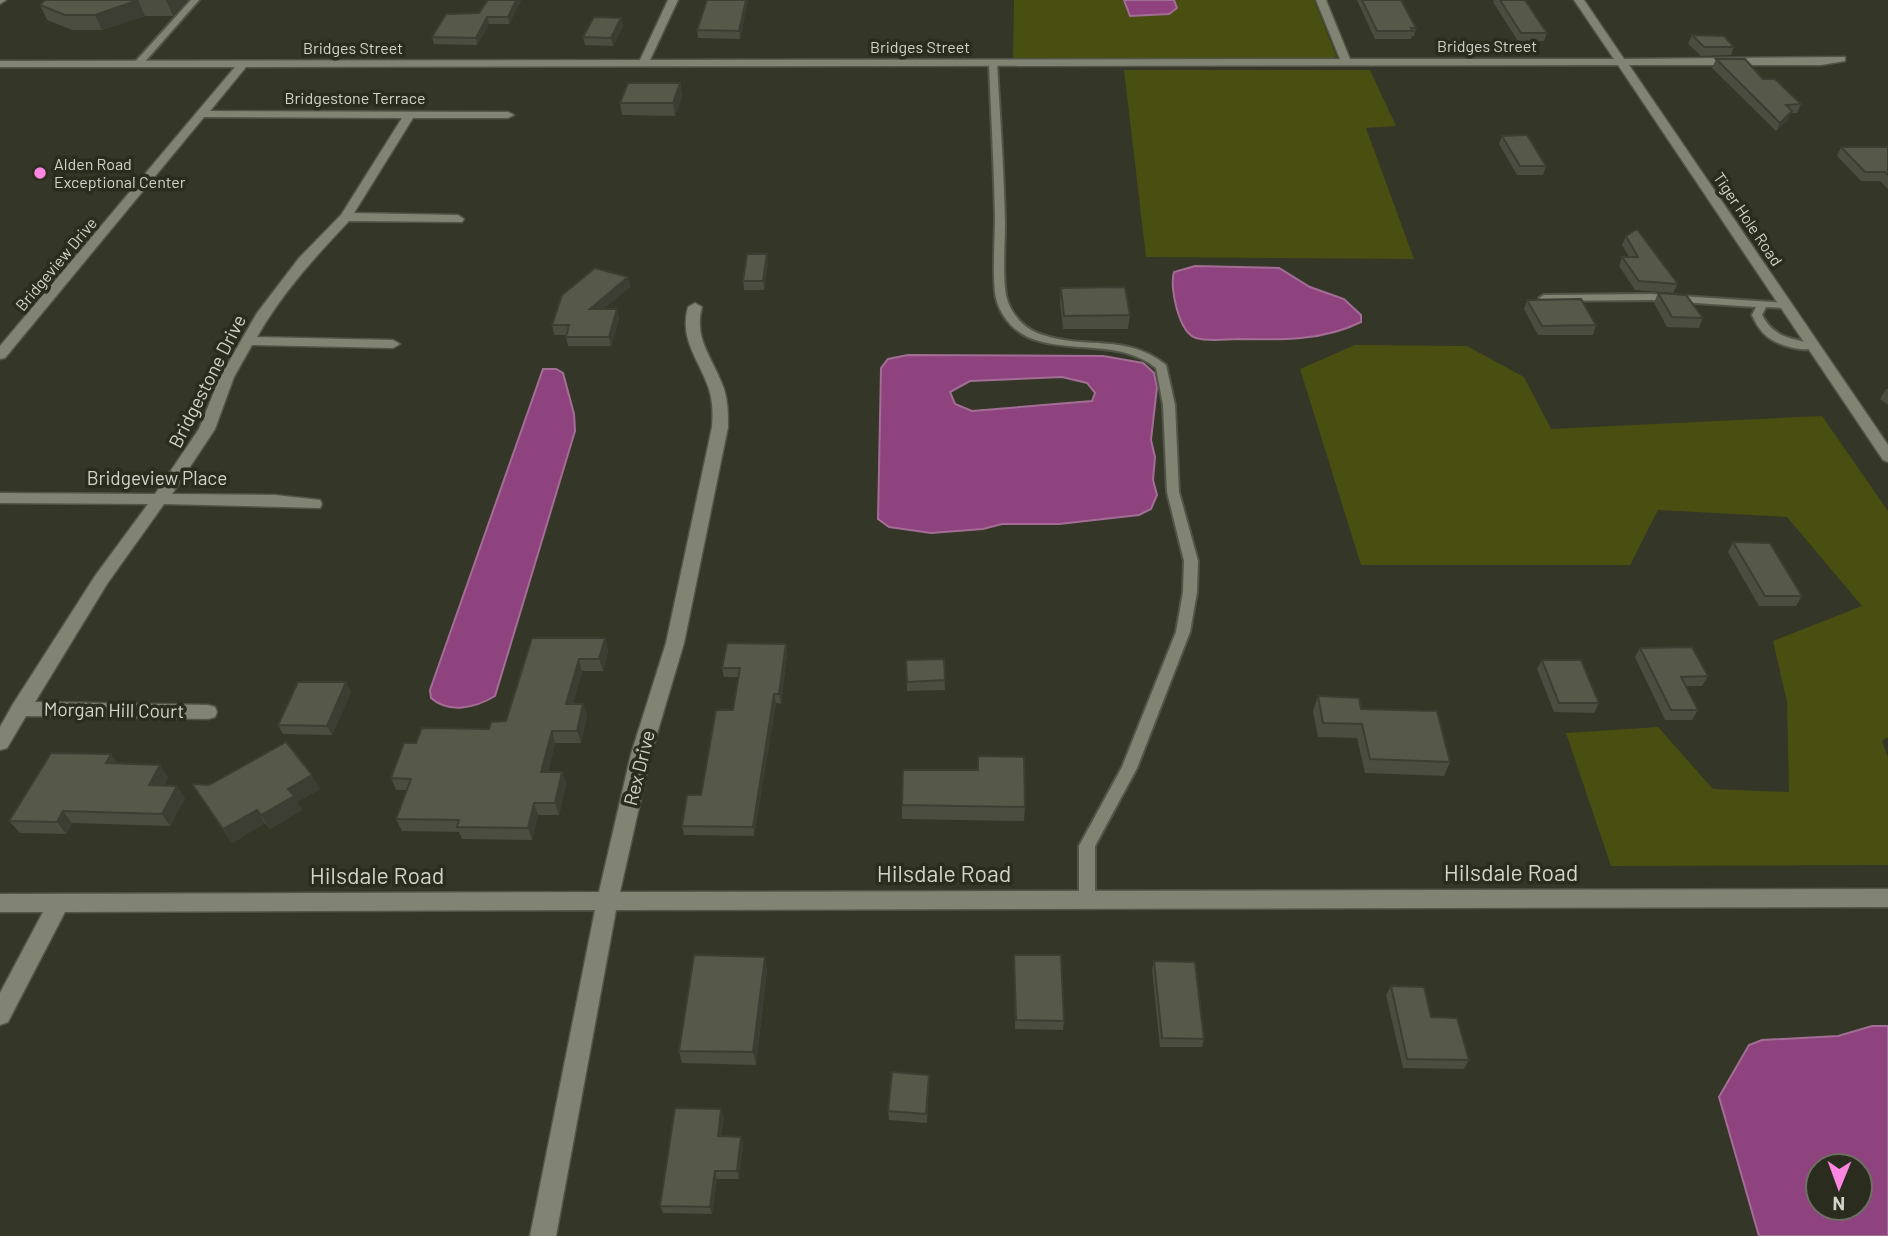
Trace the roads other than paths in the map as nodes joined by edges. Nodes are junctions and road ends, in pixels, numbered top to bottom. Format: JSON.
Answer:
{"nodes":[{"id":1,"x":195,"y":0,"type":"edge"},
{"id":2,"x":673,"y":0,"type":"edge"},
{"id":3,"x":1321,"y":0,"type":"edge"},
{"id":4,"x":1579,"y":0,"type":"edge"},
{"id":5,"x":1841,"y":59,"type":"dead end"},
{"id":6,"x":1620,"y":61,"type":"junction"},
{"id":7,"x":1346,"y":62,"type":"junction"},
{"id":8,"x":993,"y":63,"type":"junction"},
{"id":9,"x":0,"y":64,"type":"edge"},
{"id":10,"x":138,"y":64,"type":"junction"},
{"id":11,"x":243,"y":64,"type":"junction"},
{"id":12,"x":643,"y":64,"type":"junction"},
{"id":13,"x":202,"y":114,"type":"junction"},
{"id":14,"x":410,"y":114,"type":"junction"},
{"id":15,"x":508,"y":115,"type":"dead end"},
{"id":16,"x":346,"y":217,"type":"junction"},
{"id":17,"x":457,"y":219,"type":"dead end"},
{"id":18,"x":1544,"y":299,"type":"edge"},
{"id":19,"x":1762,"y":305,"type":"junction"},
{"id":20,"x":1785,"y":305,"type":"junction"},
{"id":21,"x":695,"y":307,"type":"dead end"},
{"id":22,"x":247,"y":341,"type":"junction"},
{"id":23,"x":393,"y":344,"type":"dead end"},
{"id":24,"x":1813,"y":346,"type":"junction"},
{"id":25,"x":0,"y":355,"type":"edge"},
{"id":26,"x":1888,"y":457,"type":"edge"},
{"id":27,"x":0,"y":498,"type":"edge"},
{"id":28,"x":161,"y":499,"type":"junction"},
{"id":29,"x":314,"y":504,"type":"dead end"},
{"id":30,"x":20,"y":709,"type":"junction"},
{"id":31,"x":208,"y":712,"type":"dead end"},
{"id":32,"x":0,"y":743,"type":"edge"},
{"id":33,"x":1888,"y":898,"type":"edge"},
{"id":34,"x":1087,"y":900,"type":"junction"},
{"id":35,"x":607,"y":902,"type":"junction"},
{"id":36,"x":0,"y":903,"type":"edge"},
{"id":37,"x":58,"y":904,"type":"junction"},
{"id":38,"x":0,"y":1015,"type":"edge"},
{"id":39,"x":543,"y":1236,"type":"edge"}],
"edges":[{"from":1,"to":10,"type":"lane"},
{"from":2,"to":12,"type":"street"},
{"from":3,"to":7,"type":"street"},
{"from":4,"to":6,"type":"street","name":"Tiger Hole Road"},
{"from":5,"to":6,"type":"street","name":"Bridges Street"},
{"from":6,"to":7,"type":"street","name":"Bridges Street"},
{"from":6,"to":20,"type":"street","name":"Tiger Hole Road"},
{"from":7,"to":8,"type":"street","name":"Bridges Street"},
{"from":8,"to":12,"type":"street","name":"Bridges Street"},
{"from":8,"to":34,"type":"lane"},
{"from":9,"to":10,"type":"street","name":"Bridges Street"},
{"from":10,"to":11,"type":"street","name":"Bridges Street"},
{"from":11,"to":12,"type":"street","name":"Bridges Street"},
{"from":11,"to":13,"type":"street","name":"Bridgeview Drive"},
{"from":13,"to":14,"type":"street","name":"Bridgestone Terrace"},
{"from":13,"to":25,"type":"street","name":"Bridgeview Drive"},
{"from":14,"to":15,"type":"street","name":"Bridgestone Terrace"},
{"from":14,"to":16,"type":"street","name":"Bridgestone Drive"},
{"from":16,"to":17,"type":"street"},
{"from":16,"to":22,"type":"street","name":"Bridgestone Drive"},
{"from":18,"to":19,"type":"lane"},
{"from":19,"to":20,"type":"lane"},
{"from":19,"to":24,"type":"lane"},
{"from":20,"to":24,"type":"street","name":"Tiger Hole Road"},
{"from":21,"to":35,"type":"street","name":"Rex Drive"},
{"from":22,"to":23,"type":"street"},
{"from":22,"to":28,"type":"street","name":"Bridgestone Drive"},
{"from":24,"to":26,"type":"street","name":"Tiger Hole Road"},
{"from":27,"to":28,"type":"street","name":"Bridgeview Place"},
{"from":28,"to":29,"type":"street","name":"Bridgeview Place"},
{"from":28,"to":30,"type":"street","name":"Bridgestone Drive"},
{"from":30,"to":31,"type":"street","name":"Morgan Hill Court"},
{"from":30,"to":32,"type":"street","name":"Bridgestone Drive"},
{"from":33,"to":34,"type":"street","name":"Hilsdale Road"},
{"from":34,"to":35,"type":"street","name":"Hilsdale Road"},
{"from":35,"to":37,"type":"street","name":"Hilsdale Road"},
{"from":35,"to":39,"type":"street","name":"Rex Drive"},
{"from":36,"to":37,"type":"street","name":"Hilsdale Road"},
{"from":37,"to":38,"type":"street"}]}
